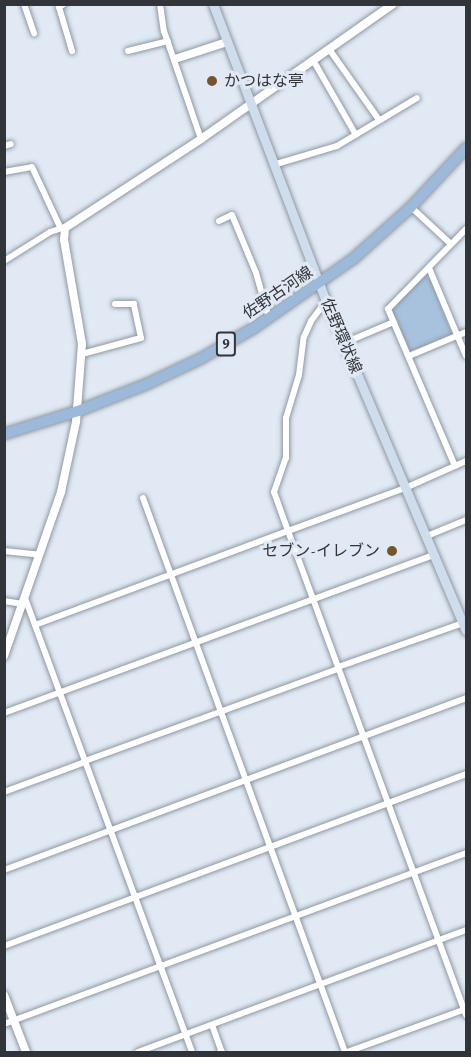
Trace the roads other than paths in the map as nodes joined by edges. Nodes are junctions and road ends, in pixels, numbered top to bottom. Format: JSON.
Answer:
{"nodes":[{"id":1,"x":24,"y":4,"type":"edge"},
{"id":2,"x":64,"y":4,"type":"edge"},
{"id":3,"x":160,"y":4,"type":"edge"},
{"id":4,"x":213,"y":4,"type":"edge"},
{"id":5,"x":393,"y":4,"type":"edge"},
{"id":6,"x":34,"y":33,"type":"dead end"},
{"id":7,"x":168,"y":40,"type":"junction"},
{"id":8,"x":227,"y":42,"type":"junction"},
{"id":9,"x":329,"y":49,"type":"junction"},
{"id":10,"x":72,"y":51,"type":"dead end"},
{"id":11,"x":128,"y":51,"type":"dead end"},
{"id":12,"x":175,"y":59,"type":"junction"},
{"id":13,"x":313,"y":60,"type":"junction"},
{"id":14,"x":417,"y":99,"type":"dead end"},
{"id":15,"x":250,"y":105,"type":"junction"},
{"id":16,"x":379,"y":120,"type":"junction"},
{"id":17,"x":356,"y":135,"type":"junction"},
{"id":18,"x":201,"y":139,"type":"junction"},
{"id":19,"x":466,"y":148,"type":"edge"},
{"id":20,"x":273,"y":165,"type":"junction"},
{"id":21,"x":4,"y":172,"type":"edge"},
{"id":22,"x":411,"y":207,"type":"junction"},
{"id":23,"x":219,"y":221,"type":"dead end"},
{"id":24,"x":63,"y":228,"type":"junction"},
{"id":25,"x":466,"y":229,"type":"edge"},
{"id":26,"x":451,"y":244,"type":"junction"},
{"id":27,"x":4,"y":261,"type":"edge"},
{"id":28,"x":429,"y":268,"type":"junction"},
{"id":29,"x":320,"y":284,"type":"junction"},
{"id":30,"x":326,"y":301,"type":"junction"},
{"id":31,"x":115,"y":304,"type":"dead end"},
{"id":32,"x":269,"y":318,"type":"junction"},
{"id":33,"x":394,"y":322,"type":"junction"},
{"id":34,"x":466,"y":332,"type":"edge"},
{"id":35,"x":458,"y":335,"type":"junction"},
{"id":36,"x":344,"y":343,"type":"junction"},
{"id":37,"x":82,"y":354,"type":"junction"},
{"id":38,"x":409,"y":356,"type":"junction"},
{"id":39,"x":466,"y":356,"type":"edge"},
{"id":40,"x":78,"y":411,"type":"junction"},
{"id":41,"x":4,"y":434,"type":"edge"},
{"id":42,"x":466,"y":461,"type":"edge"},
{"id":43,"x":455,"y":466,"type":"junction"},
{"id":44,"x":405,"y":488,"type":"junction"},
{"id":45,"x":143,"y":498,"type":"dead end"},
{"id":46,"x":466,"y":519,"type":"edge"},
{"id":47,"x":288,"y":531,"type":"junction"},
{"id":48,"x":427,"y":536,"type":"junction"},
{"id":49,"x":4,"y":551,"type":"edge"},
{"id":50,"x":40,"y":555,"type":"junction"},
{"id":51,"x":434,"y":555,"type":"junction"},
{"id":52,"x":170,"y":574,"type":"junction"},
{"id":53,"x":314,"y":599,"type":"junction"},
{"id":54,"x":4,"y":601,"type":"edge"},
{"id":55,"x":24,"y":601,"type":"junction"},
{"id":56,"x":35,"y":625,"type":"junction"},
{"id":57,"x":465,"y":627,"type":"edge"},
{"id":58,"x":195,"y":644,"type":"junction"},
{"id":59,"x":4,"y":656,"type":"edge"},
{"id":60,"x":338,"y":668,"type":"junction"},
{"id":61,"x":60,"y":694,"type":"junction"},
{"id":62,"x":466,"y":698,"type":"edge"},
{"id":63,"x":220,"y":712,"type":"junction"},
{"id":64,"x":4,"y":713,"type":"edge"},
{"id":65,"x":363,"y":736,"type":"junction"},
{"id":66,"x":85,"y":762,"type":"junction"},
{"id":67,"x":466,"y":774,"type":"edge"},
{"id":68,"x":246,"y":780,"type":"junction"},
{"id":69,"x":4,"y":792,"type":"edge"},
{"id":70,"x":388,"y":803,"type":"junction"},
{"id":71,"x":111,"y":830,"type":"junction"},
{"id":72,"x":270,"y":847,"type":"junction"},
{"id":73,"x":466,"y":853,"type":"edge"},
{"id":74,"x":4,"y":870,"type":"edge"},
{"id":75,"x":413,"y":872,"type":"junction"},
{"id":76,"x":135,"y":898,"type":"junction"},
{"id":77,"x":296,"y":916,"type":"junction"},
{"id":78,"x":466,"y":930,"type":"edge"},
{"id":79,"x":438,"y":941,"type":"junction"},
{"id":80,"x":4,"y":946,"type":"edge"},
{"id":81,"x":160,"y":966,"type":"junction"},
{"id":82,"x":321,"y":985,"type":"junction"},
{"id":83,"x":4,"y":995,"type":"edge"},
{"id":84,"x":466,"y":1011,"type":"edge"},
{"id":85,"x":14,"y":1021,"type":"junction"},
{"id":86,"x":4,"y":1024,"type":"edge"},
{"id":87,"x":212,"y":1025,"type":"junction"},
{"id":88,"x":186,"y":1035,"type":"junction"},
{"id":89,"x":26,"y":1053,"type":"edge"},
{"id":90,"x":138,"y":1053,"type":"edge"},
{"id":91,"x":192,"y":1053,"type":"edge"},
{"id":92,"x":220,"y":1053,"type":"edge"},
{"id":93,"x":346,"y":1053,"type":"edge"}],
"edges":[{"from":1,"to":6,"type":"street"},
{"from":2,"to":10,"type":"street"},
{"from":3,"to":7,"type":"street"},
{"from":4,"to":8,"type":"main road","name":"佐野環状線"},
{"from":5,"to":9,"type":"street"},
{"from":7,"to":11,"type":"street"},
{"from":7,"to":12,"type":"street"},
{"from":8,"to":12,"type":"street"},
{"from":8,"to":15,"type":"main road","name":"佐野環状線"},
{"from":9,"to":13,"type":"street"},
{"from":9,"to":16,"type":"street"},
{"from":12,"to":18,"type":"street"},
{"from":13,"to":15,"type":"street"},
{"from":13,"to":17,"type":"street"},
{"from":14,"to":16,"type":"street"},
{"from":15,"to":18,"type":"street"},
{"from":15,"to":20,"type":"main road","name":"佐野環状線"},
{"from":16,"to":17,"type":"street"},
{"from":17,"to":20,"type":"street"},
{"from":18,"to":24,"type":"street"},
{"from":19,"to":22,"type":"main road","name":"佐野古河線","number":"9"},
{"from":20,"to":29,"type":"main road","name":"佐野環状線"},
{"from":21,"to":24,"type":"street"},
{"from":22,"to":26,"type":"street"},
{"from":22,"to":29,"type":"main road","name":"佐野古河線","number":"9"},
{"from":23,"to":32,"type":"street"},
{"from":24,"to":27,"type":"street"},
{"from":24,"to":37,"type":"street"},
{"from":25,"to":26,"type":"street"},
{"from":26,"to":28,"type":"street"},
{"from":28,"to":33,"type":"street"},
{"from":28,"to":35,"type":"street"},
{"from":29,"to":30,"type":"main road","name":"佐野環状線"},
{"from":29,"to":32,"type":"main road","name":"佐野古河線","number":"9"},
{"from":30,"to":36,"type":"main road","name":"佐野環状線"},
{"from":30,"to":47,"type":"street"},
{"from":31,"to":37,"type":"street"},
{"from":32,"to":40,"type":"main road","name":"佐野古河線","number":"9"},
{"from":33,"to":36,"type":"street"},
{"from":33,"to":38,"type":"street"},
{"from":34,"to":35,"type":"street"},
{"from":35,"to":38,"type":"street"},
{"from":35,"to":39,"type":"street"},
{"from":36,"to":44,"type":"main road","name":"佐野環状線"},
{"from":37,"to":40,"type":"street"},
{"from":38,"to":43,"type":"street"},
{"from":40,"to":41,"type":"main road","name":"佐野古河線","number":"9"},
{"from":40,"to":50,"type":"street"},
{"from":42,"to":43,"type":"street"},
{"from":43,"to":44,"type":"street"},
{"from":44,"to":47,"type":"street"},
{"from":44,"to":48,"type":"main road","name":"佐野環状線"},
{"from":45,"to":52,"type":"street"},
{"from":46,"to":48,"type":"street"},
{"from":47,"to":52,"type":"street"},
{"from":47,"to":53,"type":"street"},
{"from":48,"to":51,"type":"main road","name":"佐野環状線"},
{"from":49,"to":50,"type":"street"},
{"from":50,"to":55,"type":"street"},
{"from":51,"to":53,"type":"street"},
{"from":51,"to":57,"type":"main road","name":"佐野環状線"},
{"from":52,"to":56,"type":"street"},
{"from":52,"to":58,"type":"street"},
{"from":53,"to":58,"type":"street"},
{"from":53,"to":60,"type":"street"},
{"from":54,"to":55,"type":"street"},
{"from":55,"to":56,"type":"street"},
{"from":55,"to":59,"type":"street"},
{"from":56,"to":61,"type":"street"},
{"from":57,"to":60,"type":"street"},
{"from":58,"to":61,"type":"street"},
{"from":58,"to":63,"type":"street"},
{"from":60,"to":63,"type":"street"},
{"from":60,"to":65,"type":"street"},
{"from":61,"to":64,"type":"street"},
{"from":61,"to":66,"type":"street"},
{"from":62,"to":65,"type":"street"},
{"from":63,"to":66,"type":"street"},
{"from":63,"to":68,"type":"street"},
{"from":65,"to":68,"type":"street"},
{"from":65,"to":70,"type":"street"},
{"from":66,"to":69,"type":"street"},
{"from":66,"to":71,"type":"street"},
{"from":67,"to":70,"type":"street"},
{"from":68,"to":71,"type":"street"},
{"from":68,"to":72,"type":"street"},
{"from":70,"to":72,"type":"street"},
{"from":70,"to":75,"type":"street"},
{"from":71,"to":74,"type":"street"},
{"from":71,"to":76,"type":"street"},
{"from":72,"to":76,"type":"street"},
{"from":72,"to":77,"type":"street"},
{"from":73,"to":75,"type":"street"},
{"from":75,"to":77,"type":"street"},
{"from":75,"to":79,"type":"street"},
{"from":76,"to":80,"type":"street"},
{"from":76,"to":81,"type":"street"},
{"from":77,"to":81,"type":"street"},
{"from":77,"to":82,"type":"street"},
{"from":78,"to":79,"type":"street"},
{"from":79,"to":82,"type":"street"},
{"from":79,"to":84,"type":"street"},
{"from":81,"to":85,"type":"street"},
{"from":81,"to":88,"type":"street"},
{"from":82,"to":87,"type":"street"},
{"from":82,"to":93,"type":"street"},
{"from":83,"to":85,"type":"street"},
{"from":84,"to":93,"type":"street"},
{"from":85,"to":86,"type":"street"},
{"from":85,"to":89,"type":"street"},
{"from":87,"to":88,"type":"street"},
{"from":87,"to":92,"type":"street"},
{"from":88,"to":90,"type":"street"},
{"from":88,"to":91,"type":"street"}]}
